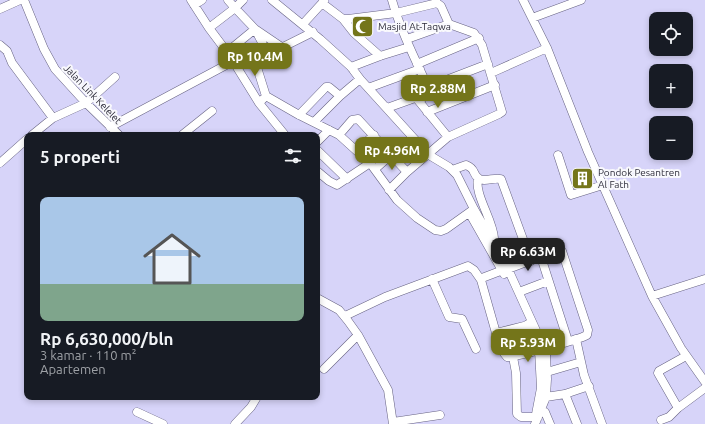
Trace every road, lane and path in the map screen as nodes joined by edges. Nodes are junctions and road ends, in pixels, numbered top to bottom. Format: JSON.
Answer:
{"nodes":[{"id":1,"x":20,"y":0,"type":"edge"},
{"id":2,"x":24,"y":0,"type":"edge"},
{"id":3,"x":202,"y":0,"type":"edge"},
{"id":4,"x":228,"y":0,"type":"edge"},
{"id":5,"x":243,"y":0,"type":"edge"},
{"id":6,"x":272,"y":0,"type":"edge"},
{"id":7,"x":392,"y":0,"type":"edge"},
{"id":8,"x":523,"y":0,"type":"edge"},
{"id":9,"x":581,"y":0,"type":"edge"},
{"id":10,"x":323,"y":2,"type":"edge"},
{"id":11,"x":193,"y":3,"type":"edge"},
{"id":12,"x":235,"y":8,"type":"junction"},
{"id":13,"x":0,"y":9,"type":"edge"},
{"id":14,"x":396,"y":13,"type":"junction"},
{"id":15,"x":532,"y":18,"type":"junction"},
{"id":16,"x":343,"y":19,"type":"junction"},
{"id":17,"x":303,"y":24,"type":"junction"},
{"id":18,"x":449,"y":24,"type":"junction"},
{"id":19,"x":209,"y":28,"type":"junction"},
{"id":20,"x":255,"y":29,"type":"junction"},
{"id":21,"x":313,"y":32,"type":"junction"},
{"id":22,"x":479,"y":38,"type":"junction"},
{"id":23,"x":408,"y":43,"type":"junction"},
{"id":24,"x":0,"y":45,"type":"edge"},
{"id":25,"x":283,"y":48,"type":"junction"},
{"id":26,"x":547,"y":48,"type":"junction"},
{"id":27,"x":227,"y":52,"type":"junction"},
{"id":28,"x":268,"y":54,"type":"junction"},
{"id":29,"x":380,"y":56,"type":"junction"},
{"id":30,"x":255,"y":61,"type":"junction"},
{"id":31,"x":234,"y":62,"type":"junction"},
{"id":32,"x":488,"y":64,"type":"junction"},
{"id":33,"x":418,"y":66,"type":"junction"},
{"id":34,"x":351,"y":67,"type":"junction"},
{"id":35,"x":491,"y":73,"type":"junction"},
{"id":36,"x":115,"y":77,"type":"dead end"},
{"id":37,"x":360,"y":79,"type":"junction"},
{"id":38,"x":495,"y":85,"type":"junction"},
{"id":39,"x":428,"y":87,"type":"junction"},
{"id":40,"x":368,"y":88,"type":"junction"},
{"id":41,"x":266,"y":96,"type":"junction"},
{"id":42,"x":340,"y":96,"type":"junction"},
{"id":43,"x":419,"y":101,"type":"junction"},
{"id":44,"x":86,"y":103,"type":"junction"},
{"id":45,"x":259,"y":103,"type":"junction"},
{"id":46,"x":387,"y":108,"type":"junction"},
{"id":47,"x":212,"y":111,"type":"dead end"},
{"id":48,"x":427,"y":112,"type":"junction"},
{"id":49,"x":299,"y":115,"type":"junction"},
{"id":50,"x":53,"y":118,"type":"junction"},
{"id":51,"x":314,"y":122,"type":"junction"},
{"id":52,"x":110,"y":127,"type":"junction"},
{"id":53,"x":330,"y":130,"type":"junction"},
{"id":54,"x":36,"y":132,"type":"edge"},
{"id":55,"x":116,"y":132,"type":"edge"},
{"id":56,"x":186,"y":132,"type":"edge"},
{"id":57,"x":283,"y":132,"type":"edge"},
{"id":58,"x":339,"y":135,"type":"junction"},
{"id":59,"x":374,"y":135,"type":"junction"},
{"id":60,"x":448,"y":137,"type":"junction"},
{"id":61,"x":320,"y":139,"type":"edge"},
{"id":62,"x":24,"y":142,"type":"edge"},
{"id":63,"x":356,"y":150,"type":"junction"},
{"id":64,"x":320,"y":153,"type":"edge"},
{"id":65,"x":391,"y":155,"type":"junction"},
{"id":66,"x":429,"y":155,"type":"junction"},
{"id":67,"x":558,"y":155,"type":"dead end"},
{"id":68,"x":0,"y":163,"type":"edge"},
{"id":69,"x":373,"y":166,"type":"junction"},
{"id":70,"x":452,"y":170,"type":"junction"},
{"id":71,"x":407,"y":172,"type":"junction"},
{"id":72,"x":320,"y":173,"type":"edge"},
{"id":73,"x":478,"y":178,"type":"junction"},
{"id":74,"x":347,"y":179,"type":"junction"},
{"id":75,"x":603,"y":185,"type":"junction"},
{"id":76,"x":389,"y":190,"type":"junction"},
{"id":77,"x":472,"y":211,"type":"junction"},
{"id":78,"x":494,"y":242,"type":"junction"},
{"id":79,"x":541,"y":257,"type":"junction"},
{"id":80,"x":531,"y":261,"type":"junction"},
{"id":81,"x":505,"y":270,"type":"junction"},
{"id":82,"x":432,"y":279,"type":"junction"},
{"id":83,"x":705,"y":279,"type":"edge"},
{"id":84,"x":481,"y":280,"type":"junction"},
{"id":85,"x":548,"y":281,"type":"junction"},
{"id":86,"x":652,"y":296,"type":"junction"},
{"id":87,"x":520,"y":298,"type":"junction"},
{"id":88,"x":320,"y":299,"type":"edge"},
{"id":89,"x":345,"y":316,"type":"junction"},
{"id":90,"x":528,"y":325,"type":"junction"},
{"id":91,"x":496,"y":332,"type":"junction"},
{"id":92,"x":358,"y":335,"type":"junction"},
{"id":93,"x":572,"y":340,"type":"junction"},
{"id":94,"x":476,"y":349,"type":"dead end"},
{"id":95,"x":542,"y":349,"type":"junction"},
{"id":96,"x":686,"y":356,"type":"junction"},
{"id":97,"x":513,"y":357,"type":"junction"},
{"id":98,"x":581,"y":362,"type":"junction"},
{"id":99,"x":324,"y":369,"type":"dead end"},
{"id":100,"x":547,"y":372,"type":"junction"},
{"id":101,"x":705,"y":382,"type":"edge"},
{"id":102,"x":589,"y":386,"type":"junction"},
{"id":103,"x":705,"y":388,"type":"edge"},
{"id":104,"x":565,"y":394,"type":"junction"},
{"id":105,"x":546,"y":397,"type":"junction"},
{"id":106,"x":255,"y":400,"type":"edge"},
{"id":107,"x":678,"y":408,"type":"junction"},
{"id":108,"x":137,"y":412,"type":"dead end"},
{"id":109,"x":440,"y":415,"type":"dead end"},
{"id":110,"x":537,"y":417,"type":"edge"},
{"id":111,"x":661,"y":420,"type":"dead end"},
{"id":112,"x":393,"y":423,"type":"edge"},
{"id":113,"x":163,"y":424,"type":"edge"},
{"id":114,"x":235,"y":424,"type":"edge"},
{"id":115,"x":550,"y":424,"type":"edge"},
{"id":116,"x":576,"y":424,"type":"edge"},
{"id":117,"x":602,"y":424,"type":"edge"}],
"edges":[{"from":1,"to":13,"type":"street"},
{"from":2,"to":44,"type":"street","name":"Jalan Link Kelelet"},
{"from":3,"to":11,"type":"street"},
{"from":4,"to":12,"type":"street"},
{"from":5,"to":12,"type":"street"},
{"from":6,"to":17,"type":"street"},
{"from":7,"to":14,"type":"street"},
{"from":8,"to":15,"type":"street"},
{"from":9,"to":15,"type":"street"},
{"from":10,"to":16,"type":"street"},
{"from":10,"to":17,"type":"street"},
{"from":11,"to":19,"type":"street"},
{"from":12,"to":19,"type":"street"},
{"from":12,"to":20,"type":"street"},
{"from":14,"to":16,"type":"street"},
{"from":14,"to":18,"type":"street"},
{"from":14,"to":23,"type":"street"},
{"from":15,"to":26,"type":"street"},
{"from":16,"to":29,"type":"street"},
{"from":17,"to":21,"type":"street"},
{"from":18,"to":22,"type":"street"},
{"from":18,"to":23,"type":"street"},
{"from":19,"to":27,"type":"street"},
{"from":20,"to":25,"type":"street"},
{"from":20,"to":27,"type":"street"},
{"from":20,"to":28,"type":"street"},
{"from":21,"to":25,"type":"street"},
{"from":21,"to":34,"type":"street"},
{"from":22,"to":32,"type":"street"},
{"from":22,"to":33,"type":"street"},
{"from":23,"to":29,"type":"street"},
{"from":23,"to":33,"type":"street"},
{"from":24,"to":50,"type":"street"},
{"from":25,"to":28,"type":"street"},
{"from":26,"to":35,"type":"street"},
{"from":26,"to":75,"type":"street"},
{"from":27,"to":31,"type":"street"},
{"from":28,"to":30,"type":"street"},
{"from":29,"to":34,"type":"street"},
{"from":30,"to":31,"type":"street"},
{"from":30,"to":41,"type":"street"},
{"from":31,"to":45,"type":"street"},
{"from":31,"to":52,"type":"street"},
{"from":32,"to":35,"type":"street"},
{"from":32,"to":39,"type":"street"},
{"from":33,"to":39,"type":"street"},
{"from":33,"to":40,"type":"street"},
{"from":34,"to":37,"type":"street"},
{"from":35,"to":38,"type":"street"},
{"from":36,"to":44,"type":"street"},
{"from":37,"to":40,"type":"street"},
{"from":37,"to":42,"type":"street"},
{"from":38,"to":48,"type":"street"},
{"from":38,"to":60,"type":"street"},
{"from":39,"to":43,"type":"street"},
{"from":40,"to":46,"type":"street"},
{"from":41,"to":45,"type":"street"},
{"from":41,"to":49,"type":"street"},
{"from":42,"to":49,"type":"street"},
{"from":42,"to":51,"type":"street"},
{"from":43,"to":46,"type":"street"},
{"from":43,"to":48,"type":"street"},
{"from":44,"to":50,"type":"street"},
{"from":44,"to":52,"type":"street","name":"Jalan Link Kelelet"},
{"from":45,"to":57,"type":"street"},
{"from":46,"to":66,"type":"street"},
{"from":47,"to":56,"type":"street"},
{"from":48,"to":60,"type":"street"},
{"from":49,"to":51,"type":"street"},
{"from":50,"to":54,"type":"street"},
{"from":51,"to":53,"type":"street"},
{"from":52,"to":55,"type":"street","name":"Jalan Link Kelelet"},
{"from":53,"to":58,"type":"street"},
{"from":53,"to":61,"type":"street"},
{"from":58,"to":59,"type":"street"},
{"from":58,"to":63,"type":"street"},
{"from":59,"to":63,"type":"street"},
{"from":59,"to":65,"type":"street"},
{"from":60,"to":66,"type":"street"},
{"from":62,"to":68,"type":"street"},
{"from":63,"to":69,"type":"street"},
{"from":64,"to":74,"type":"street"},
{"from":65,"to":69,"type":"street"},
{"from":65,"to":71,"type":"street"},
{"from":66,"to":70,"type":"street"},
{"from":66,"to":71,"type":"street"},
{"from":67,"to":75,"type":"street"},
{"from":69,"to":74,"type":"street"},
{"from":69,"to":76,"type":"street"},
{"from":70,"to":73,"type":"street"},
{"from":70,"to":77,"type":"street"},
{"from":71,"to":76,"type":"street"},
{"from":72,"to":74,"type":"street"},
{"from":73,"to":78,"type":"street"},
{"from":73,"to":80,"type":"street"},
{"from":75,"to":86,"type":"street"},
{"from":76,"to":77,"type":"street"},
{"from":77,"to":78,"type":"street"},
{"from":77,"to":81,"type":"street"},
{"from":78,"to":81,"type":"street"},
{"from":79,"to":80,"type":"street"},
{"from":79,"to":85,"type":"street"},
{"from":79,"to":93,"type":"street"},
{"from":80,"to":81,"type":"street"},
{"from":81,"to":84,"type":"street"},
{"from":81,"to":87,"type":"street"},
{"from":82,"to":84,"type":"street"},
{"from":82,"to":89,"type":"street"},
{"from":82,"to":94,"type":"street"},
{"from":83,"to":86,"type":"street"},
{"from":84,"to":91,"type":"street"},
{"from":85,"to":87,"type":"street"},
{"from":85,"to":93,"type":"street"},
{"from":86,"to":96,"type":"street"},
{"from":87,"to":90,"type":"street"},
{"from":87,"to":95,"type":"street"},
{"from":88,"to":89,"type":"street"},
{"from":89,"to":92,"type":"street"},
{"from":90,"to":91,"type":"street"},
{"from":90,"to":95,"type":"street"},
{"from":91,"to":97,"type":"street"},
{"from":92,"to":99,"type":"street"},
{"from":92,"to":112,"type":"street"},
{"from":93,"to":95,"type":"street"},
{"from":93,"to":98,"type":"street"},
{"from":95,"to":97,"type":"street"},
{"from":95,"to":100,"type":"street"},
{"from":95,"to":110,"type":"street"},
{"from":96,"to":101,"type":"street"},
{"from":96,"to":107,"type":"street"},
{"from":97,"to":110,"type":"street"},
{"from":98,"to":100,"type":"street"},
{"from":98,"to":102,"type":"street"},
{"from":100,"to":105,"type":"street"},
{"from":102,"to":104,"type":"street"},
{"from":102,"to":117,"type":"street"},
{"from":103,"to":107,"type":"street"},
{"from":104,"to":105,"type":"street"},
{"from":104,"to":116,"type":"street"},
{"from":105,"to":110,"type":"street"},
{"from":106,"to":114,"type":"street"},
{"from":107,"to":111,"type":"street"},
{"from":108,"to":113,"type":"street"},
{"from":109,"to":112,"type":"street"},
{"from":110,"to":115,"type":"street"}]}
